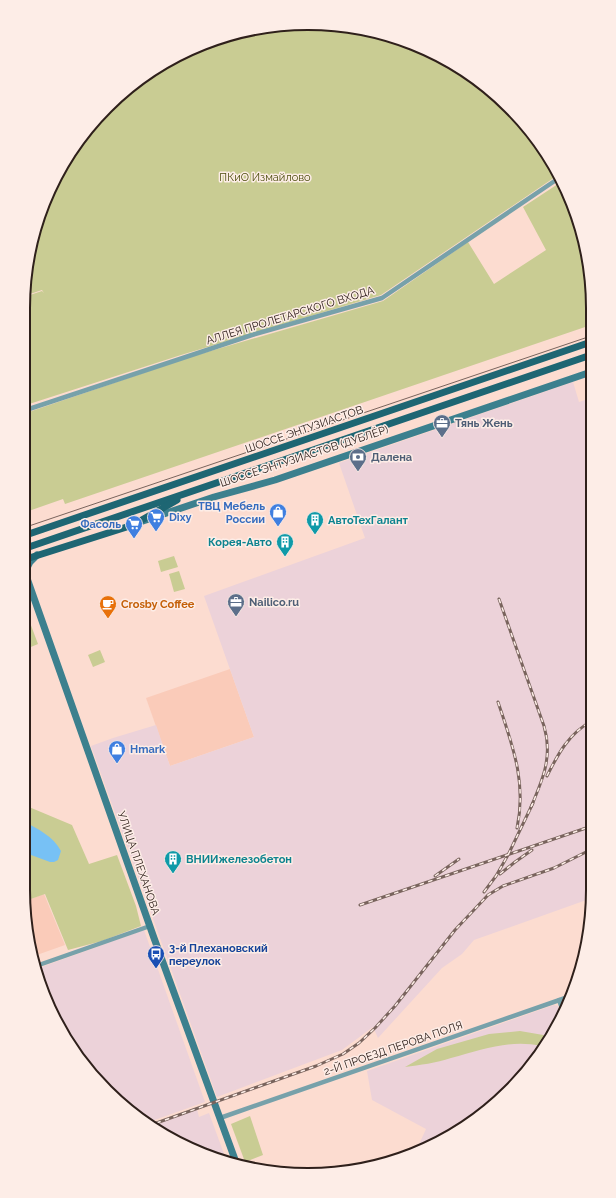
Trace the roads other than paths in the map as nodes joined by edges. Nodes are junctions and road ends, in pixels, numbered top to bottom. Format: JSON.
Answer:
{"nodes":[{"id":1,"x":555,"y":181,"type":"edge"},
{"id":2,"x":586,"y":344,"type":"edge"},
{"id":3,"x":586,"y":357,"type":"edge"},
{"id":4,"x":586,"y":374,"type":"edge"},
{"id":5,"x":30,"y":409,"type":"edge"},
{"id":6,"x":188,"y":493,"type":"junction"},
{"id":7,"x":133,"y":525,"type":"junction"},
{"id":8,"x":30,"y":534,"type":"edge"},
{"id":9,"x":30,"y":547,"type":"edge"},
{"id":10,"x":30,"y":555,"type":"edge"},
{"id":11,"x":34,"y":556,"type":"junction"},
{"id":12,"x":30,"y":557,"type":"edge"},
{"id":13,"x":30,"y":562,"type":"edge"},
{"id":14,"x":30,"y":587,"type":"edge"},
{"id":15,"x":150,"y":926,"type":"junction"},
{"id":16,"x":40,"y":965,"type":"edge"},
{"id":17,"x":564,"y":998,"type":"edge"},
{"id":18,"x":559,"y":1000,"type":"junction"},
{"id":19,"x":561,"y":1005,"type":"edge"},
{"id":20,"x":220,"y":1118,"type":"junction"},
{"id":21,"x":235,"y":1159,"type":"edge"}],
"edges":[{"from":1,"to":5,"type":"street","name":"АЛЛЕЯ ПРОЛЕТАРСКОГО ВХОДА"},
{"from":2,"to":8,"type":"main road","name":"ШОССЕ ЭНТУЗИАСТОВ"},
{"from":3,"to":6,"type":"main road","name":"ШОССЕ ЭНТУЗИАСТОВ"},
{"from":4,"to":7,"type":"main road","name":"ШОССЕ ЭНТУЗИАСТОВ (ДУБЛЁР)"},
{"from":6,"to":7,"type":"main road"},
{"from":6,"to":9,"type":"main road","name":"ШОССЕ ЭНТУЗИАСТОВ"},
{"from":7,"to":11,"type":"main road","name":"ШОССЕ ЭНТУЗИАСТОВ (ДУБЛЁР)"},
{"from":10,"to":11,"type":"main road"},
{"from":11,"to":12,"type":"main road","name":"ШОССЕ ЭНТУЗИАСТОВ (ДУБЛЁР)"},
{"from":11,"to":13,"type":"main road"},
{"from":14,"to":15,"type":"main road","name":"УЛИЦА ПЛЕХАНОВА"},
{"from":15,"to":16,"type":"street"},
{"from":15,"to":20,"type":"main road","name":"УЛИЦА ПЛЕХАНОВА"},
{"from":17,"to":18,"type":"street","name":"2-Й ПРОЕЗД ПЕРОВА ПОЛЯ"},
{"from":18,"to":19,"type":"street"},
{"from":18,"to":20,"type":"street","name":"2-Й ПРОЕЗД ПЕРОВА ПОЛЯ"},
{"from":20,"to":21,"type":"main road","name":"УЛИЦА ПЛЕХАНОВА"}]}
